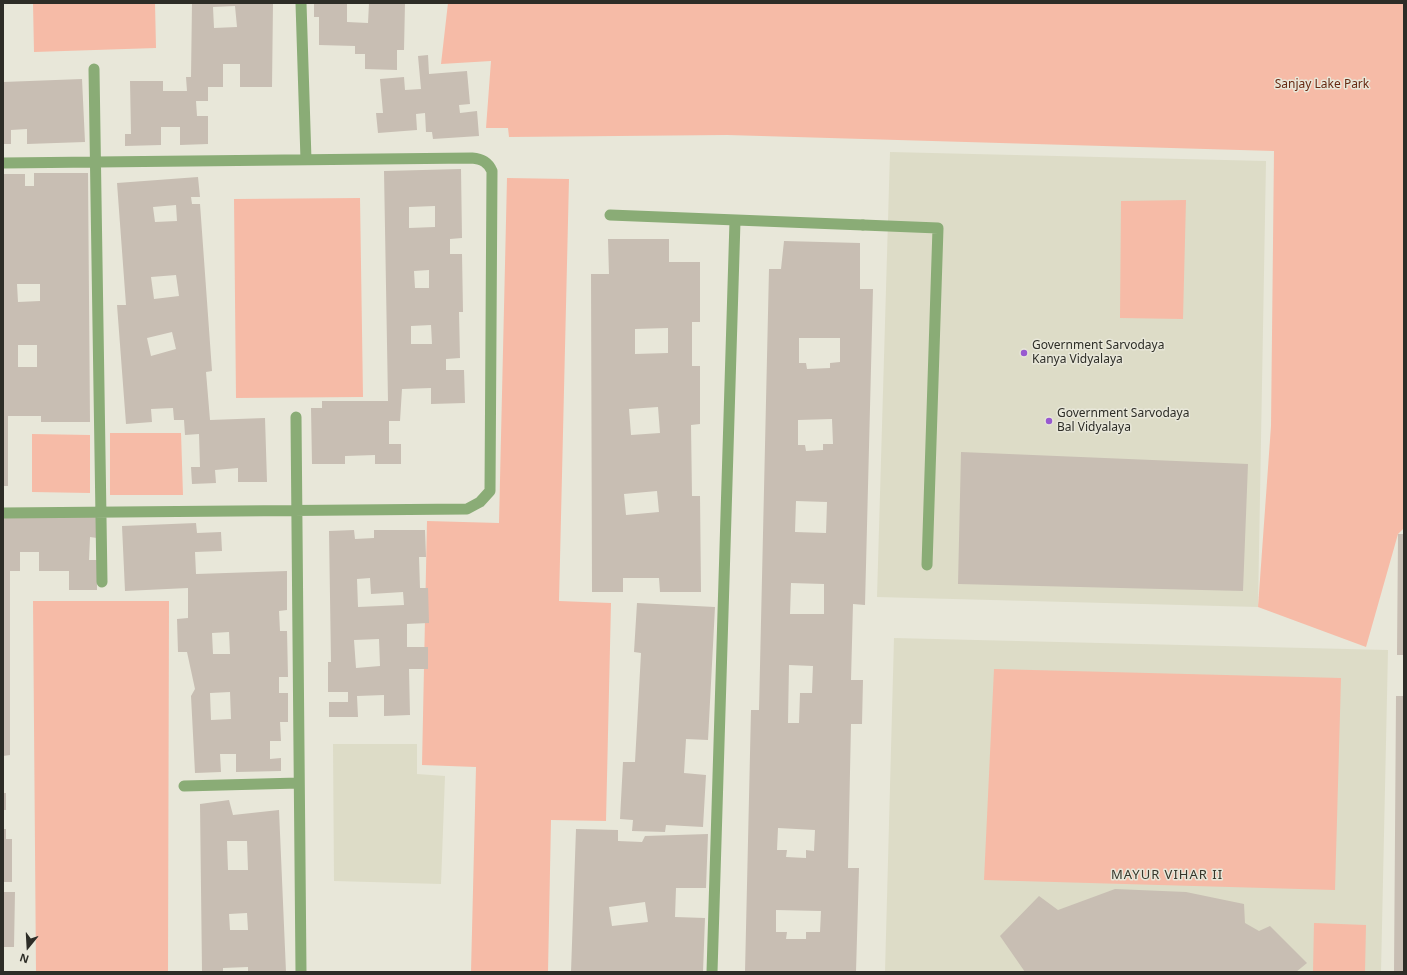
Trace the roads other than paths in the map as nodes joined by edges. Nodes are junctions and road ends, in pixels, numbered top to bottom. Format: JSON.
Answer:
{"nodes":[{"id":1,"x":301,"y":3,"type":"edge"},
{"id":2,"x":94,"y":69,"type":"dead end"},
{"id":3,"x":306,"y":160,"type":"junction"},
{"id":4,"x":96,"y":162,"type":"junction"},
{"id":5,"x":3,"y":163,"type":"edge"},
{"id":6,"x":610,"y":215,"type":"dead end"},
{"id":7,"x":735,"y":221,"type":"junction"},
{"id":8,"x":296,"y":417,"type":"dead end"},
{"id":9,"x":297,"y":511,"type":"junction"},
{"id":10,"x":101,"y":512,"type":"junction"},
{"id":11,"x":3,"y":513,"type":"edge"},
{"id":12,"x":927,"y":564,"type":"dead end"},
{"id":13,"x":102,"y":582,"type":"dead end"},
{"id":14,"x":299,"y":784,"type":"junction"},
{"id":15,"x":184,"y":786,"type":"dead end"},
{"id":16,"x":301,"y":972,"type":"edge"},
{"id":17,"x":712,"y":972,"type":"edge"}],
"edges":[{"from":1,"to":3,"type":"street"},
{"from":2,"to":4,"type":"street"},
{"from":3,"to":4,"type":"street"},
{"from":3,"to":9,"type":"street"},
{"from":4,"to":5,"type":"street"},
{"from":4,"to":10,"type":"street"},
{"from":6,"to":7,"type":"street"},
{"from":7,"to":12,"type":"street"},
{"from":7,"to":17,"type":"street"},
{"from":8,"to":9,"type":"street"},
{"from":9,"to":10,"type":"street"},
{"from":9,"to":14,"type":"street"},
{"from":10,"to":11,"type":"street"},
{"from":10,"to":13,"type":"street"},
{"from":14,"to":15,"type":"street"},
{"from":14,"to":16,"type":"street"}]}
